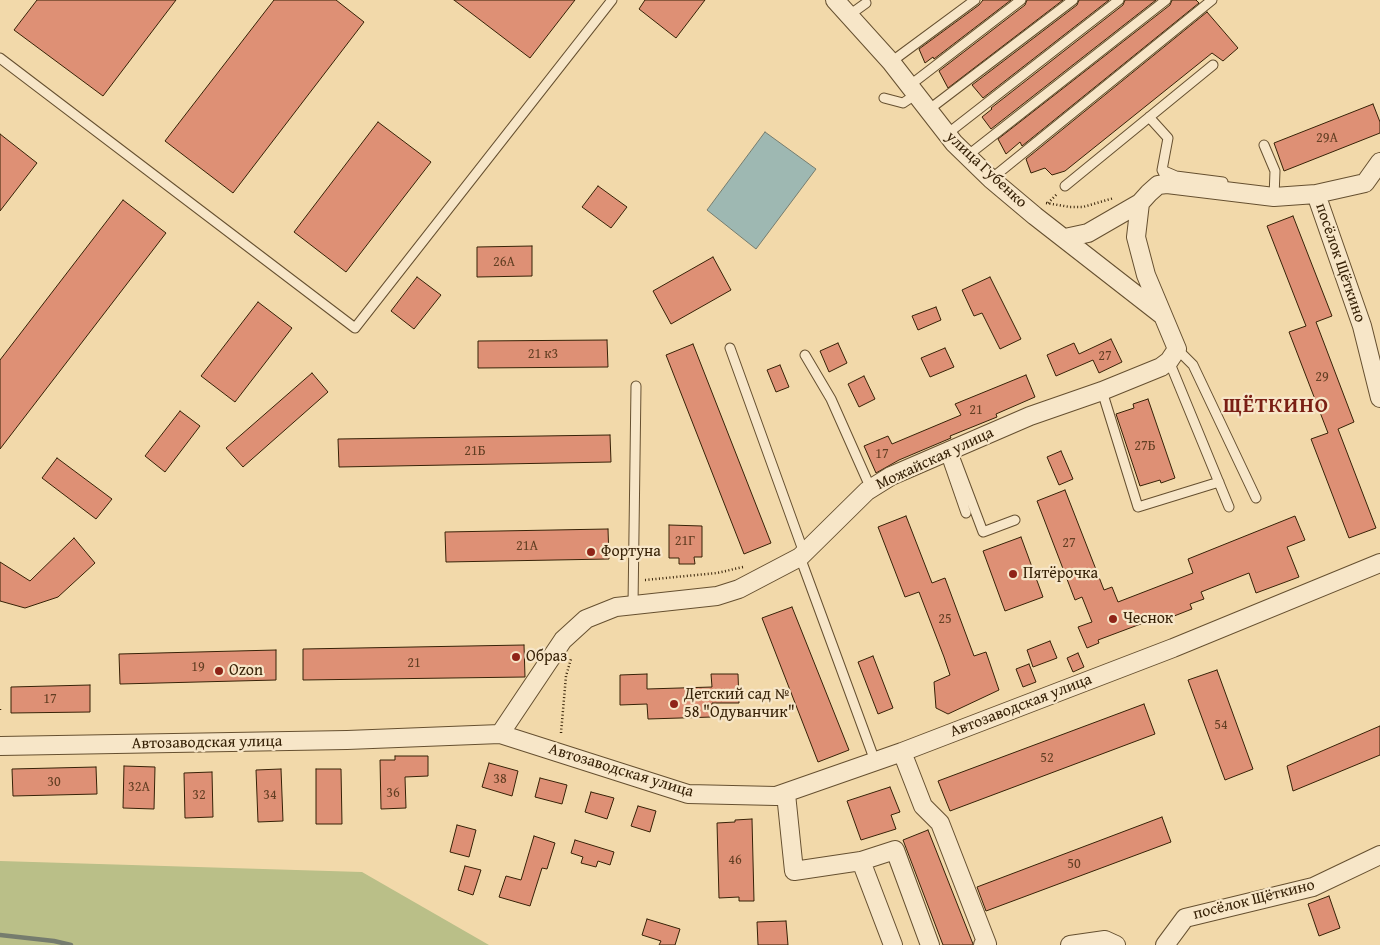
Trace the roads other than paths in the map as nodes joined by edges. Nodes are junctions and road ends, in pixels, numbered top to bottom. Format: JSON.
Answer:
{"nodes":[{"id":1,"x":612,"y":0,"type":"edge"},
{"id":2,"x":834,"y":0,"type":"edge"},
{"id":3,"x":975,"y":0,"type":"edge"},
{"id":4,"x":1022,"y":0,"type":"edge"},
{"id":5,"x":1073,"y":0,"type":"edge"},
{"id":6,"x":1119,"y":0,"type":"edge"},
{"id":7,"x":1166,"y":0,"type":"edge"},
{"id":8,"x":1212,"y":0,"type":"edge"},
{"id":9,"x":866,"y":3,"type":"dead end"},
{"id":10,"x":848,"y":16,"type":"junction"},
{"id":11,"x":0,"y":58,"type":"edge"},
{"id":12,"x":891,"y":62,"type":"junction"},
{"id":13,"x":1213,"y":65,"type":"dead end"},
{"id":14,"x":912,"y":90,"type":"junction"},
{"id":15,"x":884,"y":98,"type":"dead end"},
{"id":16,"x":928,"y":111,"type":"junction"},
{"id":17,"x":1149,"y":117,"type":"junction"},
{"id":18,"x":947,"y":134,"type":"junction"},
{"id":19,"x":1264,"y":145,"type":"dead end"},
{"id":20,"x":967,"y":156,"type":"junction"},
{"id":21,"x":1380,"y":162,"type":"edge"},
{"id":22,"x":1164,"y":177,"type":"junction"},
{"id":23,"x":991,"y":179,"type":"junction"},
{"id":24,"x":1065,"y":186,"type":"road end"},
{"id":25,"x":1268,"y":192,"type":"junction"},
{"id":26,"x":1316,"y":194,"type":"junction"},
{"id":27,"x":1140,"y":204,"type":"junction"},
{"id":28,"x":1065,"y":238,"type":"junction"},
{"id":29,"x":1162,"y":316,"type":"junction"},
{"id":30,"x":730,"y":348,"type":"dead end"},
{"id":31,"x":805,"y":355,"type":"dead end"},
{"id":32,"x":1173,"y":355,"type":"junction"},
{"id":33,"x":636,"y":386,"type":"dead end"},
{"id":34,"x":1102,"y":391,"type":"junction"},
{"id":35,"x":1380,"y":398,"type":"edge"},
{"id":36,"x":950,"y":455,"type":"junction"},
{"id":37,"x":1219,"y":482,"type":"junction"},
{"id":38,"x":871,"y":489,"type":"junction"},
{"id":39,"x":1256,"y":498,"type":"dead end"},
{"id":40,"x":1229,"y":507,"type":"dead end"},
{"id":41,"x":966,"y":513,"type":"dead end"},
{"id":42,"x":1015,"y":520,"type":"dead end"},
{"id":43,"x":802,"y":555,"type":"junction"},
{"id":44,"x":1380,"y":563,"type":"edge"},
{"id":45,"x":634,"y":605,"type":"junction"},
{"id":46,"x":500,"y":734,"type":"junction"},
{"id":47,"x":0,"y":746,"type":"edge"},
{"id":48,"x":902,"y":752,"type":"junction"},
{"id":49,"x":875,"y":761,"type":"junction"},
{"id":50,"x":786,"y":794,"type":"junction"},
{"id":51,"x":1380,"y":855,"type":"edge"},
{"id":52,"x":861,"y":860,"type":"junction"},
{"id":53,"x":893,"y":945,"type":"edge"},
{"id":54,"x":930,"y":945,"type":"edge"},
{"id":55,"x":983,"y":945,"type":"edge"},
{"id":56,"x":1070,"y":945,"type":"edge"},
{"id":57,"x":1116,"y":945,"type":"edge"},
{"id":58,"x":1165,"y":945,"type":"edge"}],
"edges":[{"from":1,"to":11,"type":"lane"},
{"from":2,"to":10,"type":"street","name":"улица Губенко"},
{"from":3,"to":12,"type":"lane"},
{"from":4,"to":14,"type":"lane"},
{"from":5,"to":16,"type":"lane"},
{"from":6,"to":18,"type":"lane"},
{"from":7,"to":20,"type":"lane"},
{"from":8,"to":23,"type":"lane"},
{"from":9,"to":10,"type":"lane"},
{"from":10,"to":12,"type":"street","name":"улица Губенко"},
{"from":12,"to":14,"type":"street","name":"улица Губенко"},
{"from":13,"to":17,"type":"lane"},
{"from":14,"to":15,"type":"lane"},
{"from":14,"to":16,"type":"street","name":"улица Губенко"},
{"from":16,"to":18,"type":"street","name":"улица Губенко"},
{"from":17,"to":22,"type":"lane"},
{"from":17,"to":24,"type":"lane"},
{"from":18,"to":20,"type":"street","name":"улица Губенко"},
{"from":19,"to":25,"type":"lane"},
{"from":20,"to":23,"type":"street","name":"улица Губенко"},
{"from":21,"to":26,"type":"street"},
{"from":22,"to":25,"type":"street","name":"посёлок Щёткино"},
{"from":22,"to":27,"type":"street"},
{"from":23,"to":28,"type":"street","name":"улица Губенко"},
{"from":25,"to":26,"type":"street","name":"посёлок Щёткино"},
{"from":26,"to":35,"type":"street","name":"посёлок Щёткино"},
{"from":27,"to":28,"type":"street"},
{"from":27,"to":29,"type":"street"},
{"from":28,"to":29,"type":"street","name":"улица Губенко"},
{"from":29,"to":32,"type":"street"},
{"from":30,"to":43,"type":"lane"},
{"from":31,"to":38,"type":"lane"},
{"from":32,"to":34,"type":"street","name":"Можайская улица"},
{"from":32,"to":37,"type":"lane"},
{"from":32,"to":39,"type":"lane"},
{"from":33,"to":45,"type":"lane"},
{"from":34,"to":36,"type":"street","name":"Можайская улица"},
{"from":34,"to":37,"type":"lane"},
{"from":36,"to":38,"type":"street","name":"Можайская улица"},
{"from":36,"to":41,"type":"lane"},
{"from":36,"to":42,"type":"lane"},
{"from":37,"to":40,"type":"lane"},
{"from":38,"to":43,"type":"street","name":"Можайская улица"},
{"from":43,"to":45,"type":"street","name":"Можайская улица"},
{"from":43,"to":49,"type":"lane"},
{"from":44,"to":48,"type":"street","name":"Автозаводская улица"},
{"from":45,"to":46,"type":"street","name":"Можайская улица"},
{"from":46,"to":47,"type":"street","name":"Автозаводская улица"},
{"from":46,"to":50,"type":"street","name":"Автозаводская улица"},
{"from":48,"to":49,"type":"street","name":"Автозаводская улица"},
{"from":48,"to":55,"type":"street"},
{"from":49,"to":50,"type":"street","name":"Автозаводская улица"},
{"from":50,"to":52,"type":"street"},
{"from":51,"to":58,"type":"street","name":"посёлок Щёткино"},
{"from":52,"to":53,"type":"street"},
{"from":52,"to":54,"type":"street"},
{"from":56,"to":57,"type":"street"}]}
